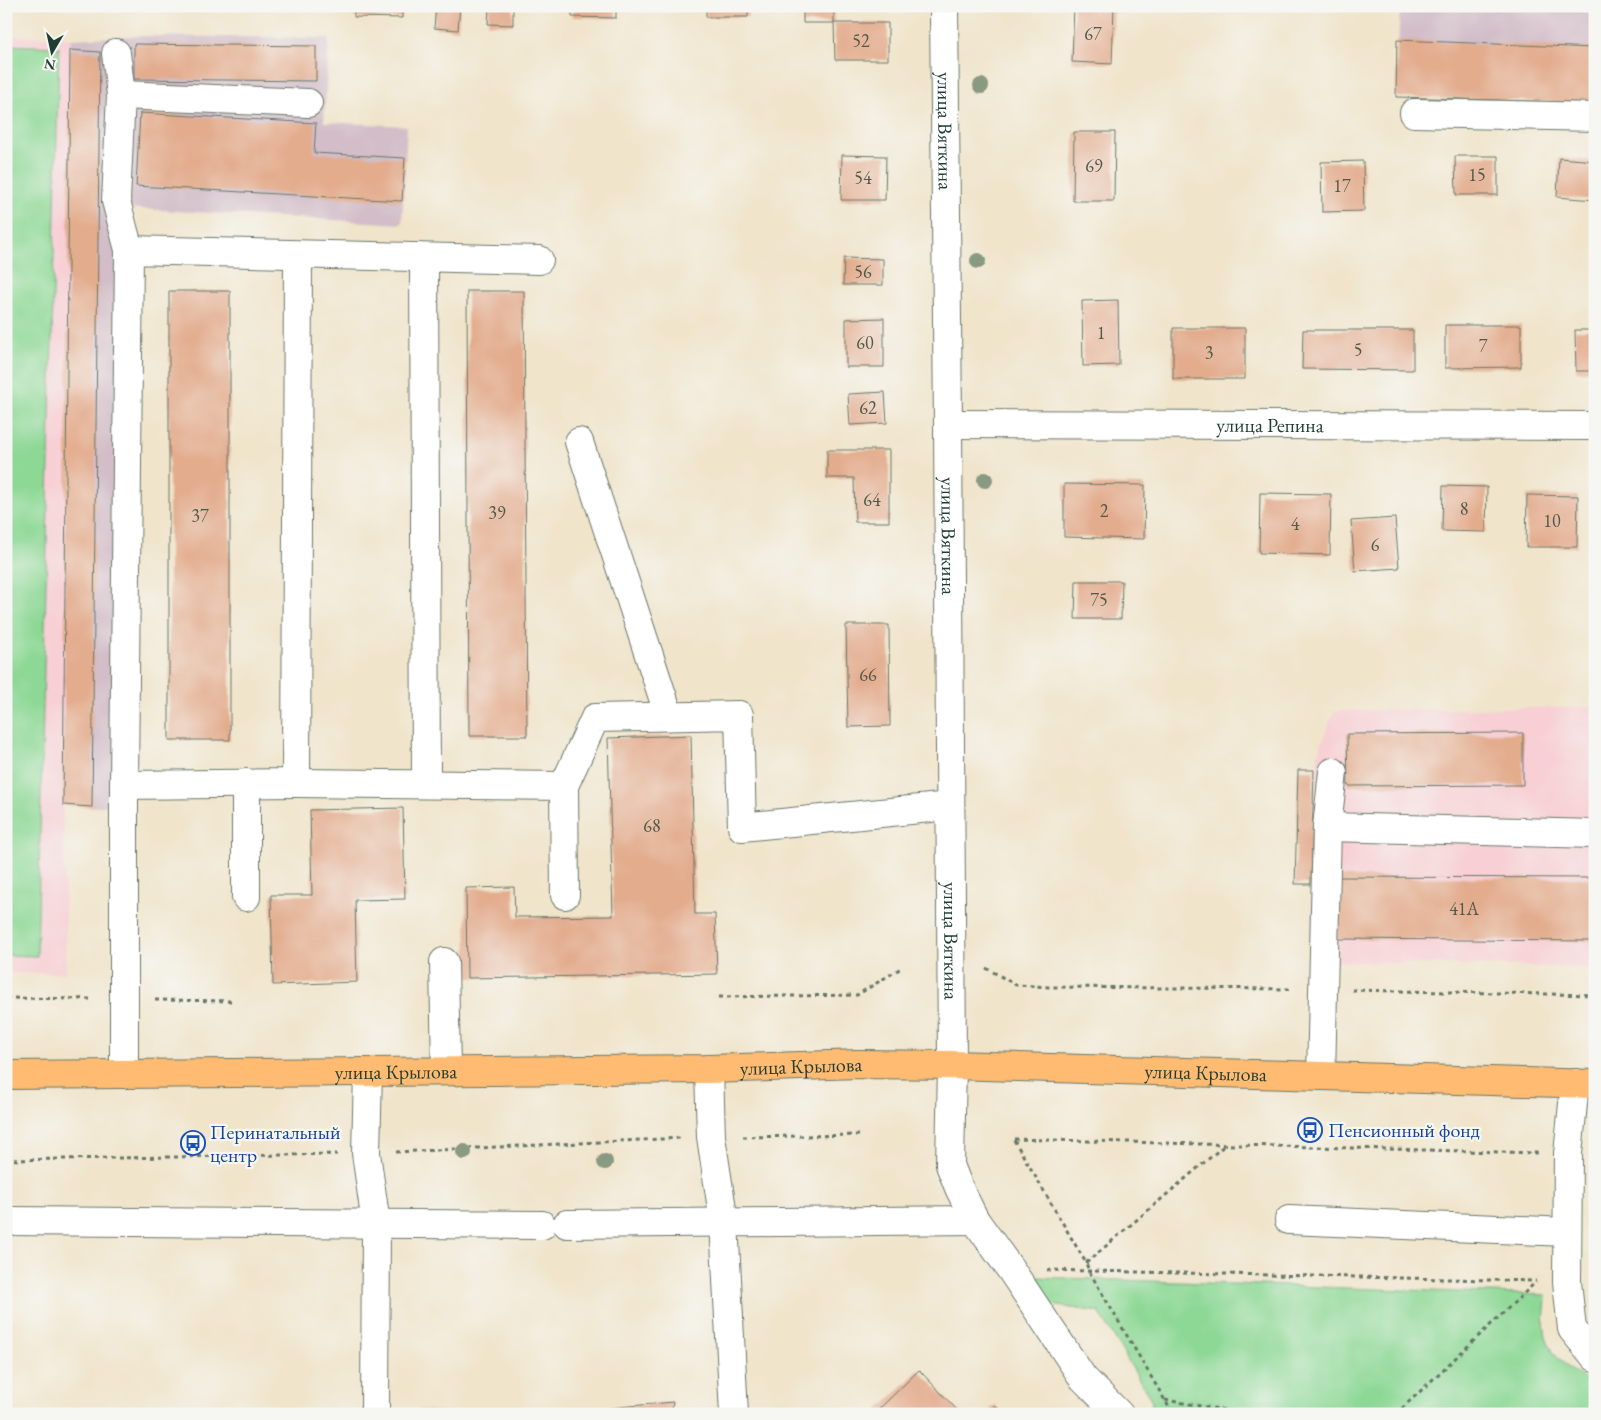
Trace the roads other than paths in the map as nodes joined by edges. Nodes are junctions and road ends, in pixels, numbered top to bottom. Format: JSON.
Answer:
{"nodes":[{"id":1,"x":944,"y":6,"type":"edge"},
{"id":2,"x":116,"y":52,"type":"dead end"},
{"id":3,"x":121,"y":95,"type":"junction"},
{"id":4,"x":308,"y":103,"type":"dead end"},
{"id":5,"x":1414,"y":113,"type":"dead end"},
{"id":6,"x":1595,"y":117,"type":"edge"},
{"id":7,"x":129,"y":250,"type":"junction"},
{"id":8,"x":298,"y":256,"type":"junction"},
{"id":9,"x":424,"y":258,"type":"junction"},
{"id":10,"x":539,"y":260,"type":"dead end"},
{"id":11,"x":948,"y":424,"type":"junction"},
{"id":12,"x":1592,"y":426,"type":"dead end"},
{"id":13,"x":579,"y":442,"type":"dead end"},
{"id":14,"x":668,"y":716,"type":"junction"},
{"id":15,"x":1333,"y":772,"type":"dead end"},
{"id":16,"x":246,"y":783,"type":"junction"},
{"id":17,"x":296,"y":783,"type":"junction"},
{"id":18,"x":426,"y":783,"type":"junction"},
{"id":19,"x":124,"y":784,"type":"junction"},
{"id":20,"x":564,"y":786,"type":"junction"},
{"id":21,"x":950,"y":806,"type":"junction"},
{"id":22,"x":1327,"y":827,"type":"junction"},
{"id":23,"x":1595,"y":834,"type":"edge"},
{"id":24,"x":565,"y":895,"type":"dead end"},
{"id":25,"x":246,"y":897,"type":"dead end"},
{"id":26,"x":444,"y":962,"type":"dead end"},
{"id":27,"x":952,"y":1064,"type":"junction"},
{"id":28,"x":709,"y":1069,"type":"junction"},
{"id":29,"x":446,"y":1071,"type":"junction"},
{"id":30,"x":368,"y":1072,"type":"junction"},
{"id":31,"x":124,"y":1074,"type":"junction"},
{"id":32,"x":6,"y":1075,"type":"edge"},
{"id":33,"x":1321,"y":1076,"type":"junction"},
{"id":34,"x":1585,"y":1083,"type":"edge"},
{"id":35,"x":975,"y":1220,"type":"junction"},
{"id":36,"x":1289,"y":1220,"type":"dead end"},
{"id":37,"x":6,"y":1221,"type":"edge"},
{"id":38,"x":724,"y":1222,"type":"junction"},
{"id":39,"x":376,"y":1224,"type":"junction"},
{"id":40,"x":1567,"y":1232,"type":"junction"},
{"id":41,"x":1595,"y":1358,"type":"edge"},
{"id":42,"x":375,"y":1414,"type":"edge"},
{"id":43,"x":734,"y":1414,"type":"edge"},
{"id":44,"x":1119,"y":1414,"type":"edge"}],
"edges":[{"from":1,"to":11,"type":"street","name":"улица Вяткина"},
{"from":2,"to":3,"type":"street"},
{"from":3,"to":4,"type":"street"},
{"from":3,"to":7,"type":"street"},
{"from":5,"to":6,"type":"street"},
{"from":7,"to":8,"type":"street"},
{"from":7,"to":19,"type":"street"},
{"from":8,"to":9,"type":"street"},
{"from":8,"to":17,"type":"street"},
{"from":9,"to":10,"type":"street"},
{"from":9,"to":18,"type":"street"},
{"from":11,"to":12,"type":"street","name":"улица Репина"},
{"from":11,"to":21,"type":"street","name":"улица Вяткина"},
{"from":13,"to":14,"type":"street"},
{"from":14,"to":20,"type":"street"},
{"from":14,"to":21,"type":"street"},
{"from":15,"to":22,"type":"street"},
{"from":16,"to":17,"type":"street"},
{"from":16,"to":19,"type":"street"},
{"from":16,"to":25,"type":"street"},
{"from":17,"to":18,"type":"street"},
{"from":18,"to":20,"type":"street"},
{"from":19,"to":31,"type":"street"},
{"from":20,"to":24,"type":"street"},
{"from":21,"to":27,"type":"street","name":"улица Вяткина"},
{"from":22,"to":23,"type":"street"},
{"from":22,"to":33,"type":"street"},
{"from":26,"to":29,"type":"street"},
{"from":27,"to":28,"type":"main road","name":"улица Крылова"},
{"from":27,"to":33,"type":"main road","name":"улица Крылова"},
{"from":27,"to":35,"type":"street","name":"улица Вяткина"},
{"from":28,"to":29,"type":"main road","name":"улица Крылова"},
{"from":28,"to":38,"type":"street"},
{"from":29,"to":30,"type":"main road","name":"улица Крылова"},
{"from":30,"to":31,"type":"main road","name":"улица Крылова"},
{"from":30,"to":39,"type":"street"},
{"from":31,"to":32,"type":"main road","name":"улица Крылова"},
{"from":33,"to":34,"type":"main road","name":"улица Крылова"},
{"from":34,"to":40,"type":"street"},
{"from":35,"to":38,"type":"street"},
{"from":35,"to":44,"type":"street","name":"улица Вяткина"},
{"from":36,"to":40,"type":"street"},
{"from":37,"to":39,"type":"street"},
{"from":38,"to":39,"type":"street"},
{"from":38,"to":43,"type":"street"},
{"from":39,"to":42,"type":"street"},
{"from":40,"to":41,"type":"street"}]}
